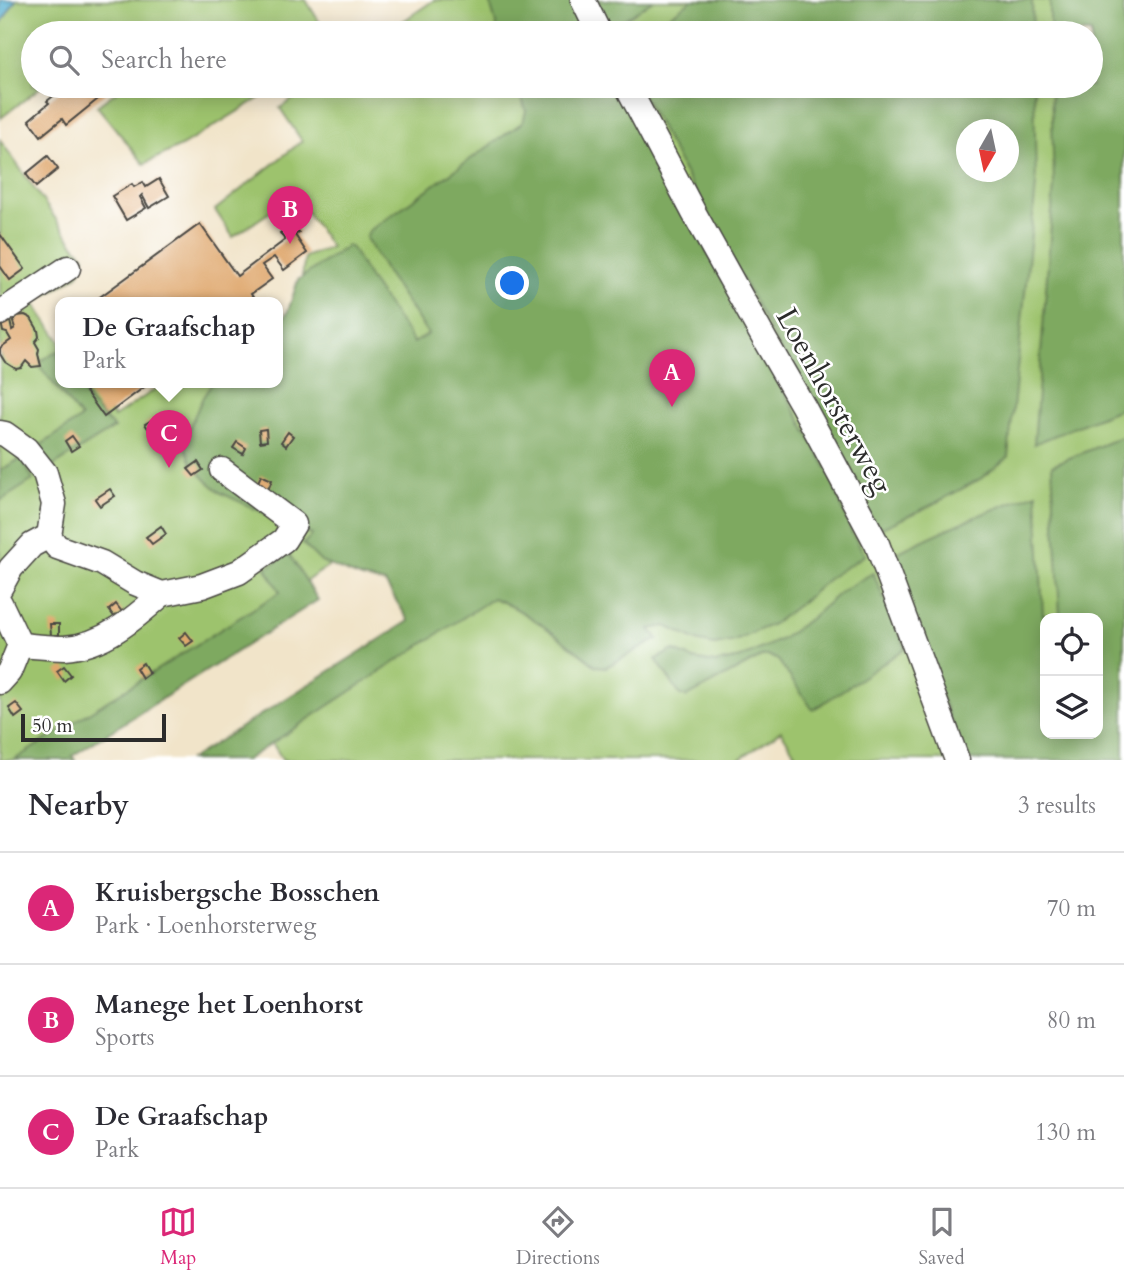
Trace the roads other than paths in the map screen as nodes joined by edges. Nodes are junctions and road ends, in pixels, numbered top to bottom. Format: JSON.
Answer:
{"nodes":[{"id":1,"x":583,"y":0,"type":"edge"},
{"id":2,"x":593,"y":21,"type":"edge"},
{"id":3,"x":633,"y":98,"type":"edge"},
{"id":4,"x":68,"y":268,"type":"dead end"},
{"id":5,"x":0,"y":313,"type":"edge"},
{"id":6,"x":0,"y":433,"type":"edge"},
{"id":7,"x":222,"y":470,"type":"dead end"},
{"id":8,"x":49,"y":536,"type":"junction"},
{"id":9,"x":0,"y":588,"type":"edge"},
{"id":10,"x":162,"y":594,"type":"junction"},
{"id":11,"x":0,"y":603,"type":"edge"},
{"id":12,"x":20,"y":645,"type":"junction"},
{"id":13,"x":0,"y":682,"type":"edge"},
{"id":14,"x":957,"y":760,"type":"edge"}],
"edges":[{"from":1,"to":2,"type":"street"},
{"from":3,"to":14,"type":"street","name":"Loenhorsterweg"},
{"from":4,"to":5,"type":"street"},
{"from":6,"to":8,"type":"street"},
{"from":7,"to":10,"type":"street"},
{"from":8,"to":9,"type":"street"},
{"from":8,"to":10,"type":"street"},
{"from":10,"to":12,"type":"street"},
{"from":11,"to":12,"type":"street"},
{"from":12,"to":13,"type":"street"}]}
